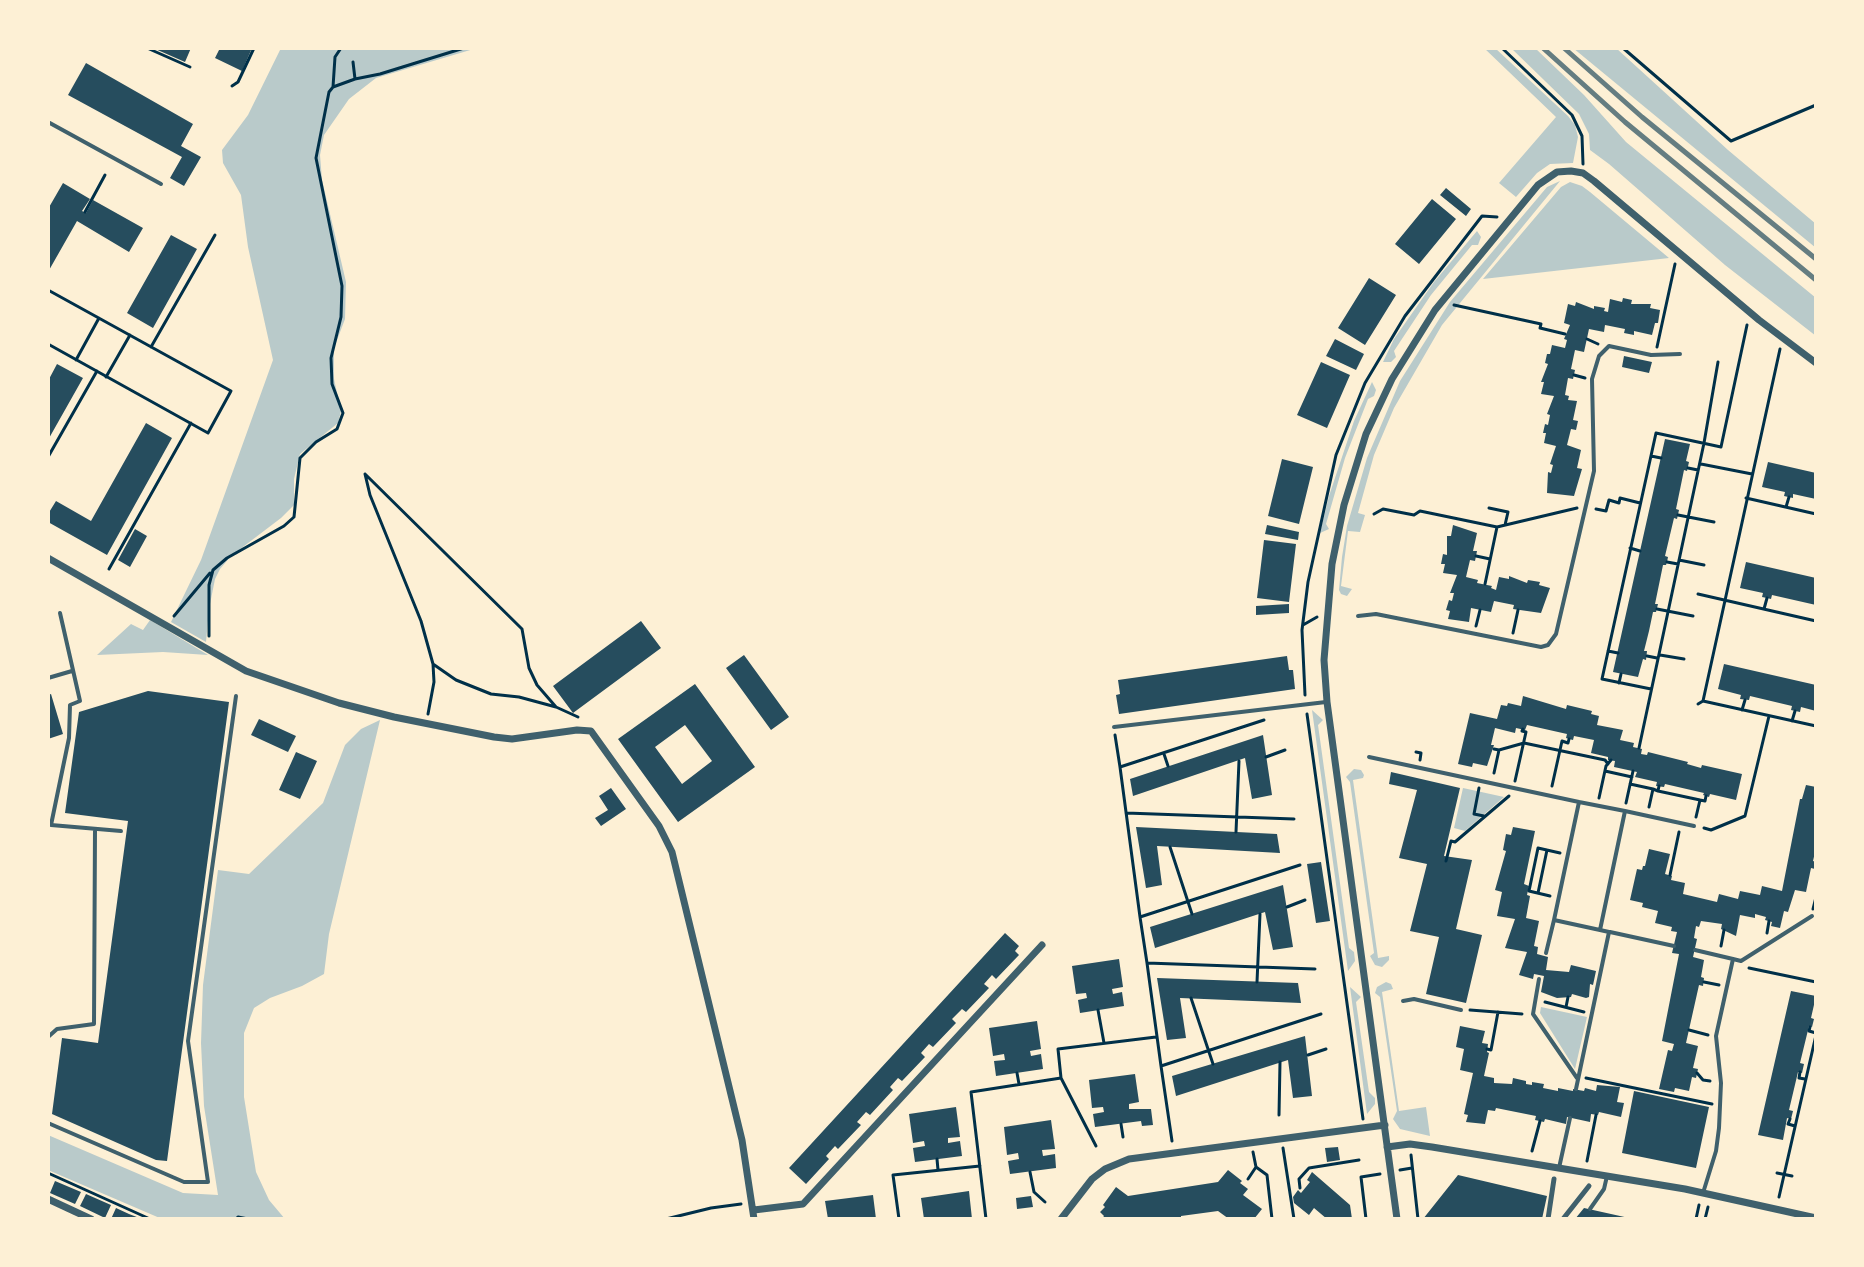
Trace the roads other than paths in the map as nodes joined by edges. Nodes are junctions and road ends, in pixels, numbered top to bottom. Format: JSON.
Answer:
{"nodes":[{"id":1,"x":48,"y":122,"type":"edge"},
{"id":2,"x":161,"y":184,"type":"dead end"},
{"id":3,"x":1680,"y":354,"type":"dead end"},
{"id":4,"x":1816,"y":363,"type":"edge"},
{"id":5,"x":48,"y":558,"type":"edge"},
{"id":6,"x":60,"y":613,"type":"dead end"},
{"id":7,"x":1358,"y":616,"type":"dead end"},
{"id":8,"x":72,"y":671,"type":"junction"},
{"id":9,"x":48,"y":678,"type":"edge"},
{"id":10,"x":236,"y":696,"type":"dead end"},
{"id":11,"x":1327,"y":702,"type":"junction"},
{"id":12,"x":1114,"y":727,"type":"road end"},
{"id":13,"x":1369,"y":757,"type":"dead end"},
{"id":14,"x":48,"y":787,"type":"edge"},
{"id":15,"x":58,"y":790,"type":"junction"},
{"id":16,"x":1579,"y":802,"type":"junction"},
{"id":17,"x":1625,"y":811,"type":"junction"},
{"id":18,"x":1694,"y":826,"type":"road end"},
{"id":19,"x":95,"y":829,"type":"junction"},
{"id":20,"x":121,"y":831,"type":"dead end"},
{"id":21,"x":1812,"y":916,"type":"dead end"},
{"id":22,"x":1554,"y":920,"type":"junction"},
{"id":23,"x":1600,"y":930,"type":"junction"},
{"id":24,"x":1609,"y":932,"type":"junction"},
{"id":25,"x":1042,"y":945,"type":"dead end"},
{"id":26,"x":1674,"y":946,"type":"dead end"},
{"id":27,"x":1695,"y":950,"type":"dead end"},
{"id":28,"x":1546,"y":953,"type":"dead end"},
{"id":29,"x":1733,"y":959,"type":"junction"},
{"id":30,"x":1539,"y":979,"type":"dead end"},
{"id":31,"x":1403,"y":1001,"type":"dead end"},
{"id":32,"x":1461,"y":1010,"type":"road end"},
{"id":33,"x":48,"y":1037,"type":"edge"},
{"id":34,"x":1578,"y":1078,"type":"junction"},
{"id":35,"x":1576,"y":1089,"type":"dead end"},
{"id":36,"x":1570,"y":1118,"type":"dead end"},
{"id":37,"x":48,"y":1123,"type":"edge"},
{"id":38,"x":1385,"y":1125,"type":"junction"},
{"id":39,"x":1387,"y":1147,"type":"junction"},
{"id":40,"x":1559,"y":1168,"type":"junction"},
{"id":41,"x":1607,"y":1176,"type":"junction"},
{"id":42,"x":1554,"y":1179,"type":"dead end"},
{"id":43,"x":1589,"y":1186,"type":"dead end"},
{"id":44,"x":1703,"y":1193,"type":"junction"},
{"id":45,"x":48,"y":1199,"type":"edge"},
{"id":46,"x":1590,"y":1209,"type":"dead end"},
{"id":47,"x":754,"y":1210,"type":"edge"},
{"id":48,"x":1803,"y":1217,"type":"edge"},
{"id":49,"x":1816,"y":1218,"type":"edge"},
{"id":50,"x":91,"y":1219,"type":"edge"},
{"id":51,"x":1061,"y":1219,"type":"edge"},
{"id":52,"x":1397,"y":1219,"type":"edge"},
{"id":53,"x":1548,"y":1219,"type":"edge"},
{"id":54,"x":1563,"y":1219,"type":"edge"}],
"edges":[{"from":1,"to":2,"type":"lane"},
{"from":3,"to":7,"type":"lane"},
{"from":4,"to":11,"type":"street"},
{"from":5,"to":47,"type":"street"},
{"from":6,"to":8,"type":"lane"},
{"from":8,"to":9,"type":"lane"},
{"from":8,"to":15,"type":"lane"},
{"from":10,"to":37,"type":"lane"},
{"from":11,"to":12,"type":"lane"},
{"from":11,"to":38,"type":"street"},
{"from":13,"to":16,"type":"lane"},
{"from":14,"to":15,"type":"lane"},
{"from":15,"to":19,"type":"lane"},
{"from":16,"to":17,"type":"lane"},
{"from":16,"to":22,"type":"lane"},
{"from":17,"to":18,"type":"lane"},
{"from":17,"to":23,"type":"lane"},
{"from":19,"to":20,"type":"lane"},
{"from":19,"to":33,"type":"lane"},
{"from":21,"to":29,"type":"lane"},
{"from":22,"to":23,"type":"lane"},
{"from":22,"to":28,"type":"lane"},
{"from":23,"to":24,"type":"lane"},
{"from":24,"to":26,"type":"lane"},
{"from":24,"to":34,"type":"lane"},
{"from":25,"to":47,"type":"street"},
{"from":27,"to":29,"type":"lane"},
{"from":29,"to":44,"type":"lane"},
{"from":30,"to":34,"type":"lane"},
{"from":31,"to":32,"type":"lane"},
{"from":34,"to":35,"type":"lane"},
{"from":36,"to":40,"type":"lane"},
{"from":38,"to":39,"type":"street"},
{"from":38,"to":51,"type":"street"},
{"from":39,"to":40,"type":"street"},
{"from":39,"to":52,"type":"street"},
{"from":40,"to":41,"type":"street"},
{"from":41,"to":44,"type":"street"},
{"from":41,"to":46,"type":"lane"},
{"from":42,"to":53,"type":"street"},
{"from":43,"to":54,"type":"street"},
{"from":44,"to":48,"type":"street"},
{"from":45,"to":50,"type":"street"},
{"from":48,"to":49,"type":"street"}]}
